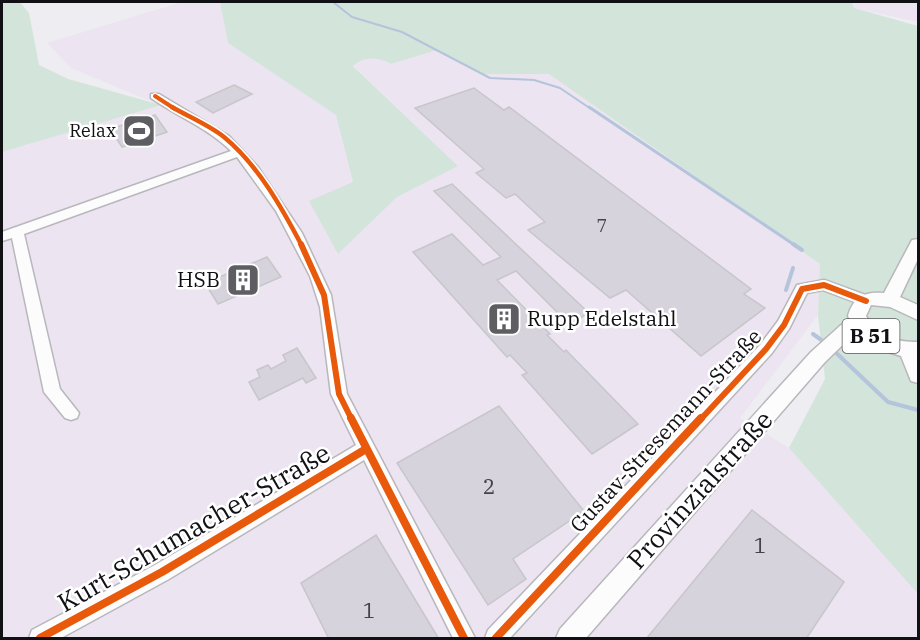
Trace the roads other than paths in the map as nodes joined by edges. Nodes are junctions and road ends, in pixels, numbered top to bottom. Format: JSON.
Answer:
{"nodes":[{"id":1,"x":155,"y":96,"type":"dead end"},
{"id":2,"x":239,"y":152,"type":"junction"},
{"id":3,"x":17,"y":232,"type":"junction"},
{"id":4,"x":2,"y":237,"type":"edge"},
{"id":5,"x":918,"y":244,"type":"edge"},
{"id":6,"x":904,"y":281,"type":"junction"},
{"id":7,"x":889,"y":299,"type":"junction"},
{"id":8,"x":916,"y":307,"type":"edge"},
{"id":9,"x":864,"y":318,"type":"junction"},
{"id":10,"x":913,"y":350,"type":"edge"},
{"id":11,"x":918,"y":375,"type":"edge"},
{"id":12,"x":71,"y":413,"type":"dead end"},
{"id":13,"x":366,"y":449,"type":"junction"},
{"id":14,"x":40,"y":639,"type":"edge"},
{"id":15,"x":465,"y":639,"type":"edge"},
{"id":16,"x":496,"y":639,"type":"edge"},
{"id":17,"x":569,"y":639,"type":"edge"}],
"edges":[{"from":1,"to":2,"type":"street"},
{"from":2,"to":3,"type":"street"},
{"from":2,"to":13,"type":"street"},
{"from":3,"to":4,"type":"street"},
{"from":3,"to":12,"type":"street"},
{"from":5,"to":6,"type":"main road","number":"B 51"},
{"from":6,"to":7,"type":"main road","number":"B 51"},
{"from":6,"to":8,"type":"main road","number":"B 51"},
{"from":7,"to":8,"type":"main road","number":"B 51"},
{"from":7,"to":9,"type":"main road","number":"B 51"},
{"from":9,"to":10,"type":"main road","number":"B 51"},
{"from":9,"to":16,"type":"street","name":"Gustav-Stresemann-Straße"},
{"from":9,"to":17,"type":"main road","name":"Provinzialstraße"},
{"from":10,"to":11,"type":"main road","number":"B 51"},
{"from":13,"to":14,"type":"street","name":"Kurt-Schumacher-Straße"},
{"from":13,"to":15,"type":"street"}]}
